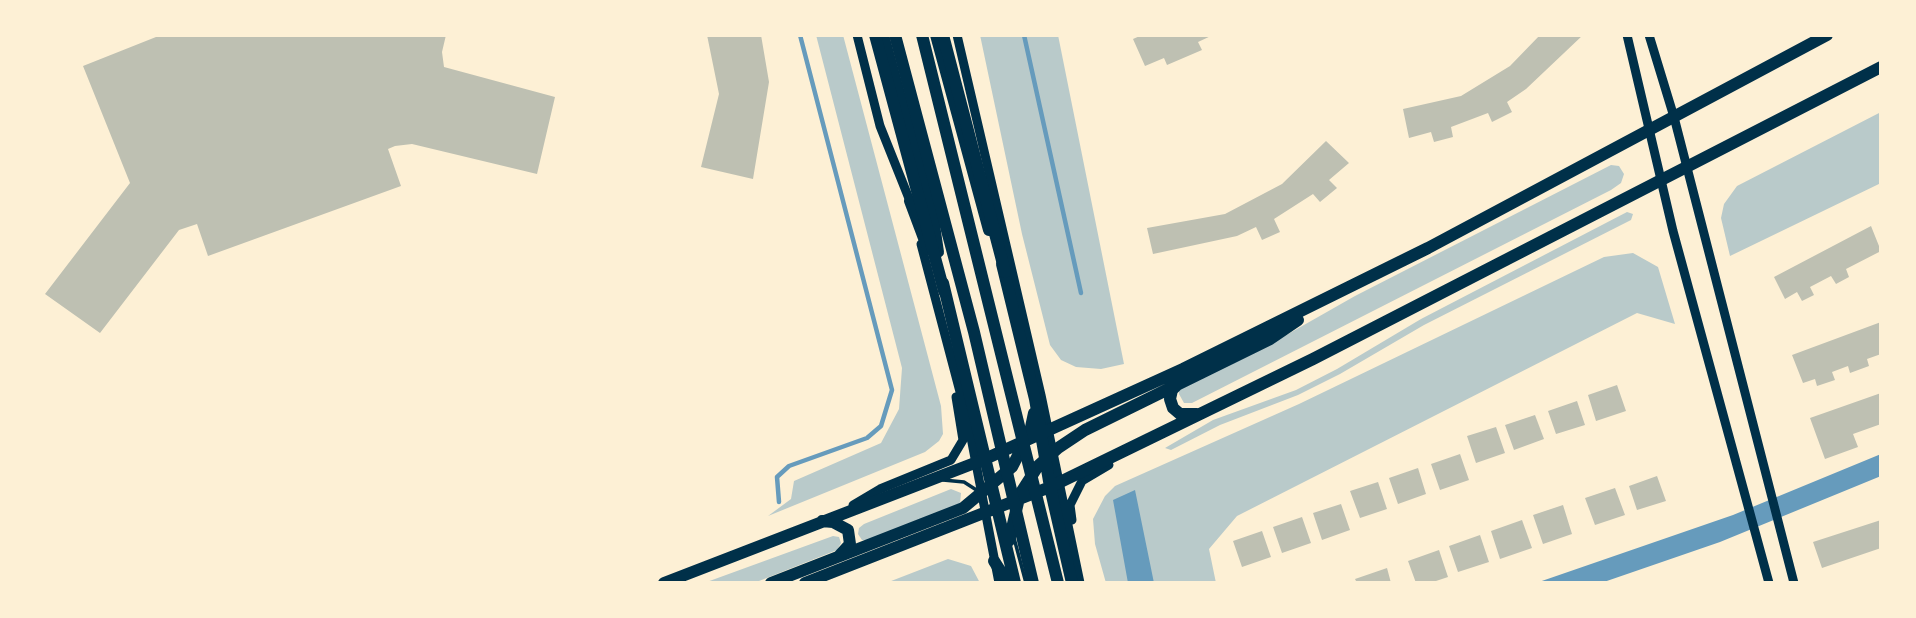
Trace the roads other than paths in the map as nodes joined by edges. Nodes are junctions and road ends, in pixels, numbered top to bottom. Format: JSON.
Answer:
{"nodes":[{"id":1,"x":857,"y":35,"type":"edge"},
{"id":2,"x":875,"y":35,"type":"edge"},
{"id":3,"x":883,"y":35,"type":"edge"},
{"id":4,"x":895,"y":35,"type":"edge"},
{"id":5,"x":922,"y":35,"type":"edge"},
{"id":6,"x":936,"y":35,"type":"edge"},
{"id":7,"x":943,"y":35,"type":"edge"},
{"id":8,"x":957,"y":35,"type":"edge"},
{"id":9,"x":1627,"y":35,"type":"edge"},
{"id":10,"x":1649,"y":35,"type":"edge"},
{"id":11,"x":1827,"y":35,"type":"edge"},
{"id":12,"x":1881,"y":67,"type":"edge"},
{"id":13,"x":1674,"y":117,"type":"junction"},
{"id":14,"x":1651,"y":128,"type":"junction"},
{"id":15,"x":1686,"y":167,"type":"junction"},
{"id":16,"x":1662,"y":180,"type":"junction"},
{"id":17,"x":913,"y":196,"type":"junction"},
{"id":18,"x":1005,"y":272,"type":"junction"},
{"id":19,"x":1351,"y":286,"type":"junction"},
{"id":20,"x":944,"y":292,"type":"junction"},
{"id":21,"x":946,"y":336,"type":"junction"},
{"id":22,"x":1021,"y":341,"type":"junction"},
{"id":23,"x":1032,"y":354,"type":"junction"},
{"id":24,"x":1033,"y":373,"type":"junction"},
{"id":25,"x":1179,"y":383,"type":"junction"},
{"id":26,"x":1038,"y":397,"type":"junction"},
{"id":27,"x":1232,"y":400,"type":"junction"},
{"id":28,"x":1204,"y":412,"type":"junction"},
{"id":29,"x":962,"y":425,"type":"junction"},
{"id":30,"x":1045,"y":433,"type":"junction"},
{"id":31,"x":1025,"y":442,"type":"junction"},
{"id":32,"x":1049,"y":456,"type":"junction"},
{"id":33,"x":981,"y":460,"type":"junction"},
{"id":34,"x":931,"y":480,"type":"junction"},
{"id":35,"x":1054,"y":485,"type":"junction"},
{"id":36,"x":987,"y":489,"type":"junction"},
{"id":37,"x":1018,"y":499,"type":"junction"},
{"id":38,"x":991,"y":509,"type":"junction"},
{"id":39,"x":835,"y":516,"type":"junction"},
{"id":40,"x":821,"y":521,"type":"junction"},
{"id":41,"x":1072,"y":522,"type":"junction"},
{"id":42,"x":1013,"y":534,"type":"junction"},
{"id":43,"x":1008,"y":555,"type":"junction"},
{"id":44,"x":836,"y":558,"type":"junction"},
{"id":45,"x":994,"y":561,"type":"junction"},
{"id":46,"x":664,"y":583,"type":"edge"},
{"id":47,"x":771,"y":583,"type":"edge"},
{"id":48,"x":805,"y":583,"type":"edge"},
{"id":49,"x":999,"y":583,"type":"edge"},
{"id":50,"x":1008,"y":583,"type":"edge"},
{"id":51,"x":1014,"y":583,"type":"edge"},
{"id":52,"x":1026,"y":583,"type":"edge"},
{"id":53,"x":1033,"y":583,"type":"edge"},
{"id":54,"x":1058,"y":583,"type":"edge"},
{"id":55,"x":1072,"y":583,"type":"edge"},
{"id":56,"x":1080,"y":583,"type":"edge"},
{"id":57,"x":1086,"y":583,"type":"edge"},
{"id":58,"x":1769,"y":583,"type":"edge"},
{"id":59,"x":1794,"y":583,"type":"edge"}],
"edges":[{"from":1,"to":17,"type":"street"},
{"from":2,"to":17,"type":"main road"},
{"from":3,"to":20,"type":"main road"},
{"from":4,"to":53,"type":"main road"},
{"from":5,"to":54,"type":"main road"},
{"from":6,"to":18,"type":"main road"},
{"from":7,"to":18,"type":"main road"},
{"from":8,"to":23,"type":"street"},
{"from":9,"to":14,"type":"street"},
{"from":10,"to":13,"type":"street"},
{"from":11,"to":13,"type":"main road"},
{"from":12,"to":15,"type":"main road"},
{"from":13,"to":14,"type":"main road"},
{"from":13,"to":15,"type":"street"},
{"from":14,"to":16,"type":"street"},
{"from":14,"to":19,"type":"main road"},
{"from":15,"to":16,"type":"main road"},
{"from":15,"to":59,"type":"street"},
{"from":16,"to":27,"type":"main road"},
{"from":16,"to":58,"type":"street"},
{"from":17,"to":20,"type":"main road"},
{"from":17,"to":21,"type":"street"},
{"from":18,"to":22,"type":"main road"},
{"from":19,"to":25,"type":"main road"},
{"from":19,"to":30,"type":"main road"},
{"from":20,"to":21,"type":"street"},
{"from":20,"to":33,"type":"main road"},
{"from":21,"to":29,"type":"street"},
{"from":21,"to":33,"type":"street"},
{"from":22,"to":24,"type":"main road"},
{"from":22,"to":26,"type":"main road"},
{"from":23,"to":24,"type":"street"},
{"from":23,"to":26,"type":"street"},
{"from":24,"to":26,"type":"main road"},
{"from":25,"to":28,"type":"main road"},
{"from":25,"to":32,"type":"main road"},
{"from":26,"to":30,"type":"main road"},
{"from":26,"to":31,"type":"main road"},
{"from":27,"to":28,"type":"main road"},
{"from":27,"to":41,"type":"street"},
{"from":28,"to":35,"type":"main road"},
{"from":29,"to":33,"type":"lane"},
{"from":29,"to":39,"type":"street"},
{"from":30,"to":31,"type":"main road"},
{"from":30,"to":32,"type":"main road"},
{"from":31,"to":33,"type":"main road"},
{"from":31,"to":36,"type":"main road"},
{"from":32,"to":35,"type":"main road"},
{"from":32,"to":37,"type":"main road"},
{"from":33,"to":34,"type":"main road"},
{"from":33,"to":36,"type":"main road"},
{"from":34,"to":36,"type":"lane"},
{"from":34,"to":39,"type":"main road"},
{"from":35,"to":37,"type":"main road"},
{"from":35,"to":41,"type":"lane"},
{"from":35,"to":55,"type":"main road"},
{"from":35,"to":56,"type":"street"},
{"from":36,"to":38,"type":"main road"},
{"from":36,"to":44,"type":"main road"},
{"from":37,"to":38,"type":"main road"},
{"from":37,"to":42,"type":"main road"},
{"from":38,"to":42,"type":"lane"},
{"from":38,"to":43,"type":"main road"},
{"from":38,"to":45,"type":"street"},
{"from":38,"to":48,"type":"main road"},
{"from":39,"to":40,"type":"main road"},
{"from":40,"to":44,"type":"main road"},
{"from":40,"to":46,"type":"main road"},
{"from":41,"to":57,"type":"street"},
{"from":42,"to":43,"type":"main road"},
{"from":42,"to":52,"type":"lane"},
{"from":43,"to":50,"type":"street"},
{"from":43,"to":51,"type":"main road"},
{"from":44,"to":47,"type":"main road"},
{"from":45,"to":49,"type":"street"},
{"from":45,"to":50,"type":"main road"}]}
